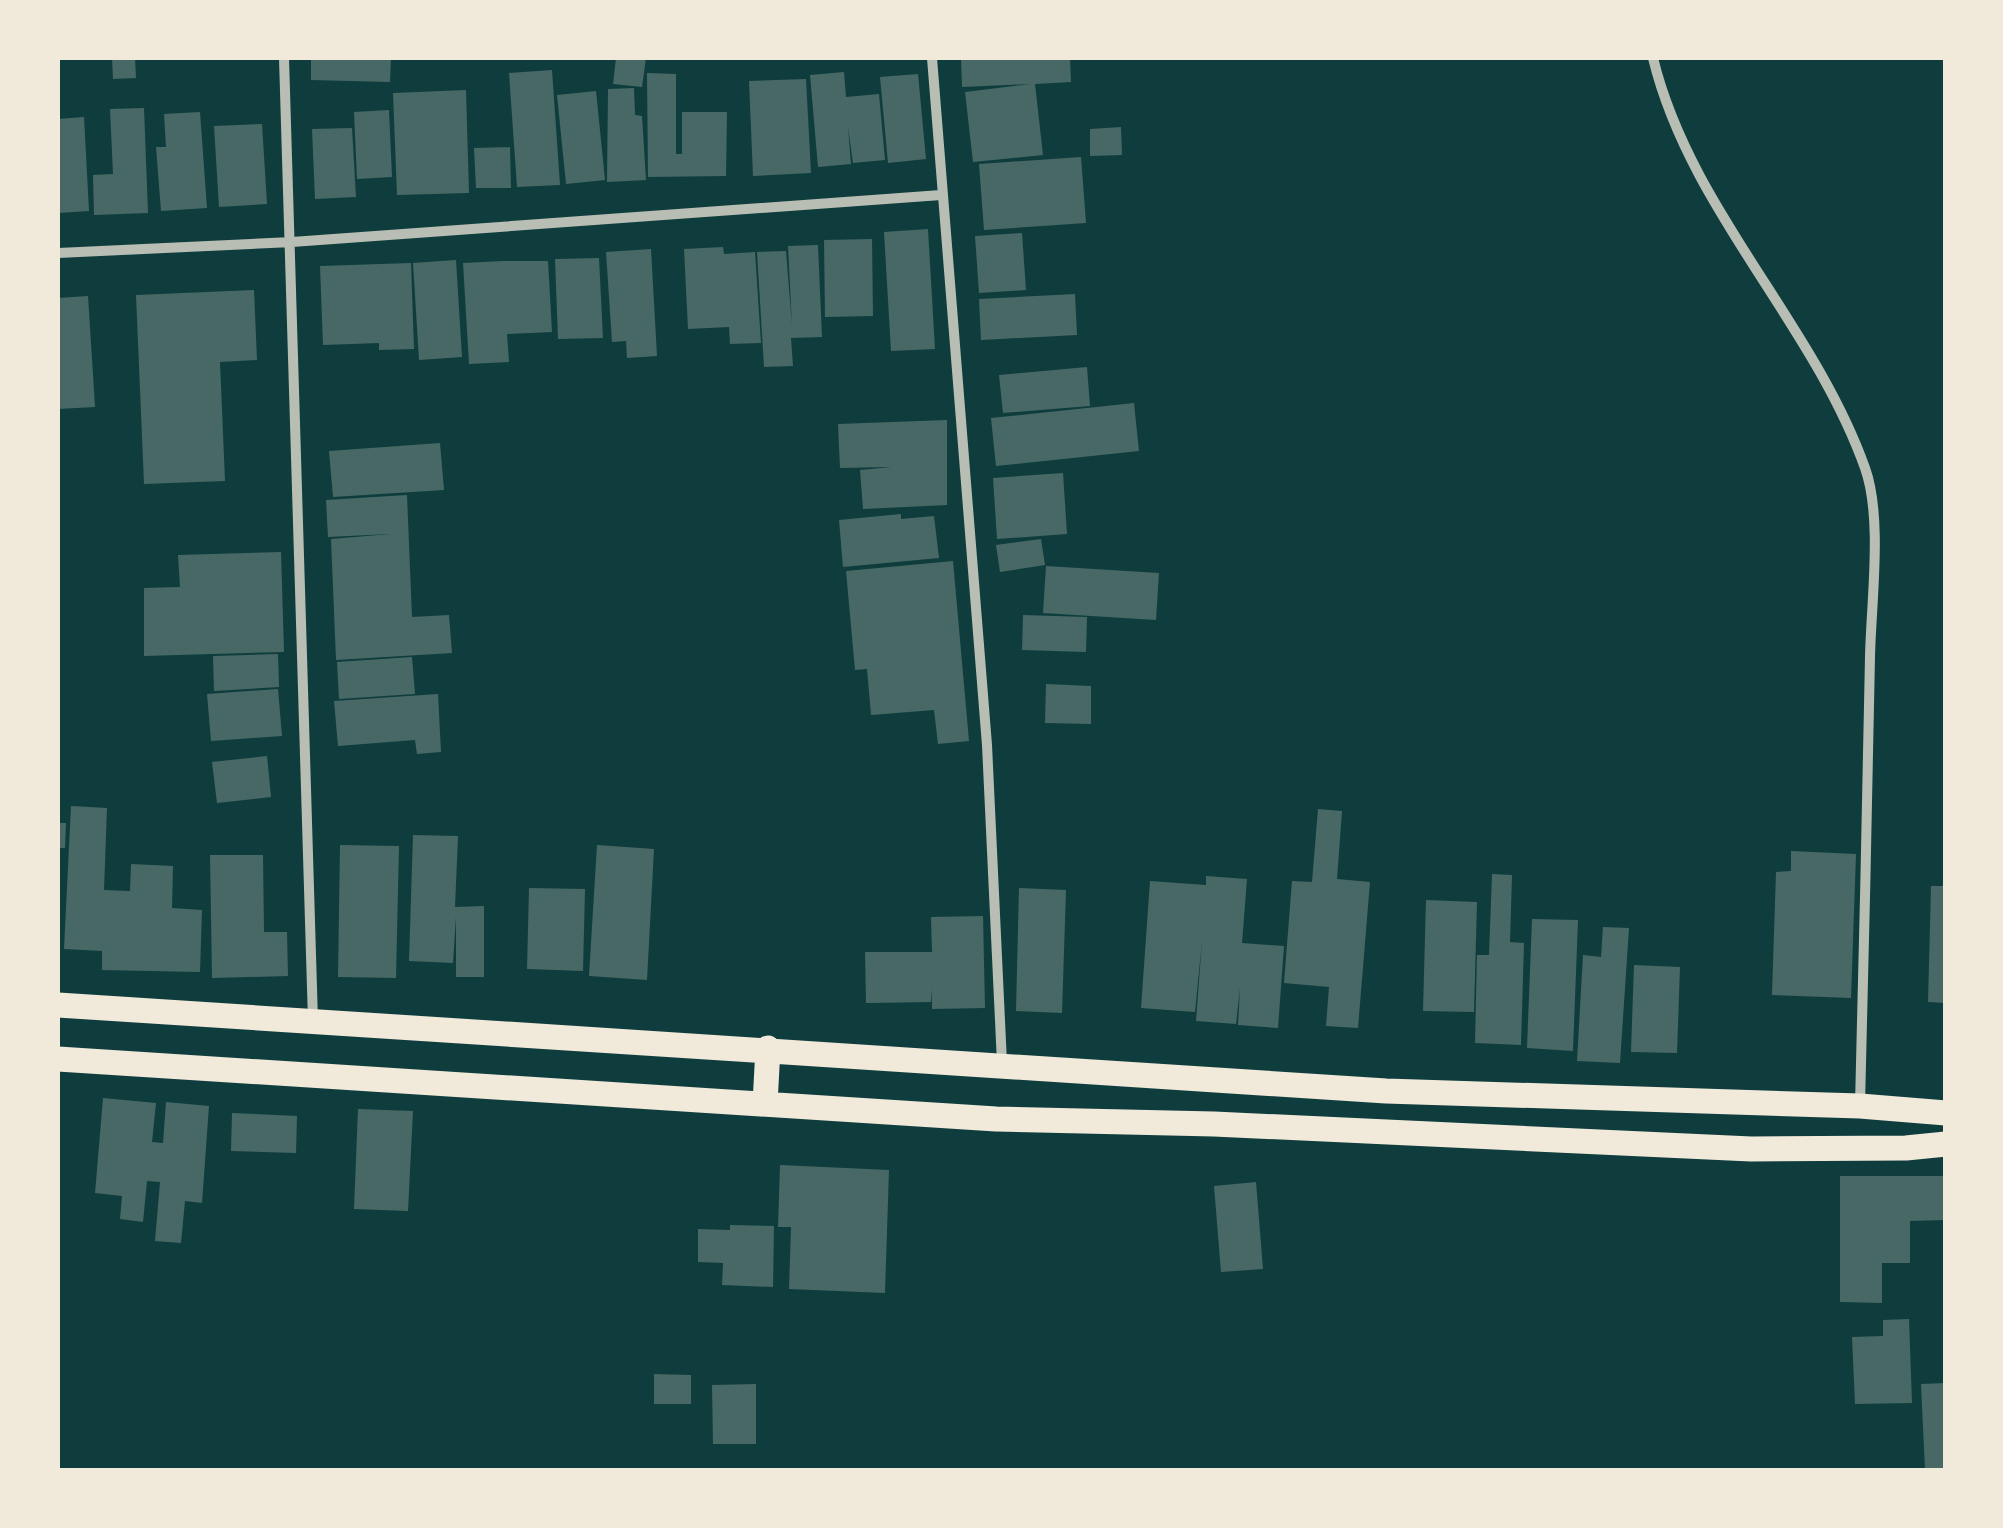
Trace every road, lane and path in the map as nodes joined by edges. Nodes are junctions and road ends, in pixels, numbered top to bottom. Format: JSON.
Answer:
{"nodes":[{"id":1,"x":284,"y":58,"type":"edge"},
{"id":2,"x":932,"y":58,"type":"edge"},
{"id":3,"x":1653,"y":58,"type":"edge"},
{"id":4,"x":941,"y":195,"type":"junction"},
{"id":5,"x":292,"y":242,"type":"junction"},
{"id":6,"x":58,"y":253,"type":"edge"},
{"id":7,"x":58,"y":1005,"type":"edge"},
{"id":8,"x":313,"y":1022,"type":"junction"},
{"id":9,"x":768,"y":1048,"type":"junction"},
{"id":10,"x":58,"y":1059,"type":"edge"},
{"id":11,"x":1002,"y":1064,"type":"junction"},
{"id":12,"x":765,"y":1104,"type":"junction"},
{"id":13,"x":1860,"y":1106,"type":"junction"},
{"id":14,"x":1946,"y":1113,"type":"edge"},
{"id":15,"x":1946,"y":1144,"type":"edge"}],
"edges":[{"from":1,"to":5,"type":"street"},
{"from":2,"to":4,"type":"street"},
{"from":3,"to":13,"type":"street"},
{"from":4,"to":5,"type":"street"},
{"from":4,"to":11,"type":"street"},
{"from":5,"to":6,"type":"street"},
{"from":5,"to":8,"type":"street"},
{"from":7,"to":8,"type":"main road"},
{"from":8,"to":9,"type":"main road"},
{"from":9,"to":11,"type":"main road"},
{"from":9,"to":12,"type":"main road"},
{"from":10,"to":12,"type":"main road"},
{"from":11,"to":13,"type":"main road"},
{"from":12,"to":15,"type":"main road"},
{"from":13,"to":14,"type":"main road"}]}
